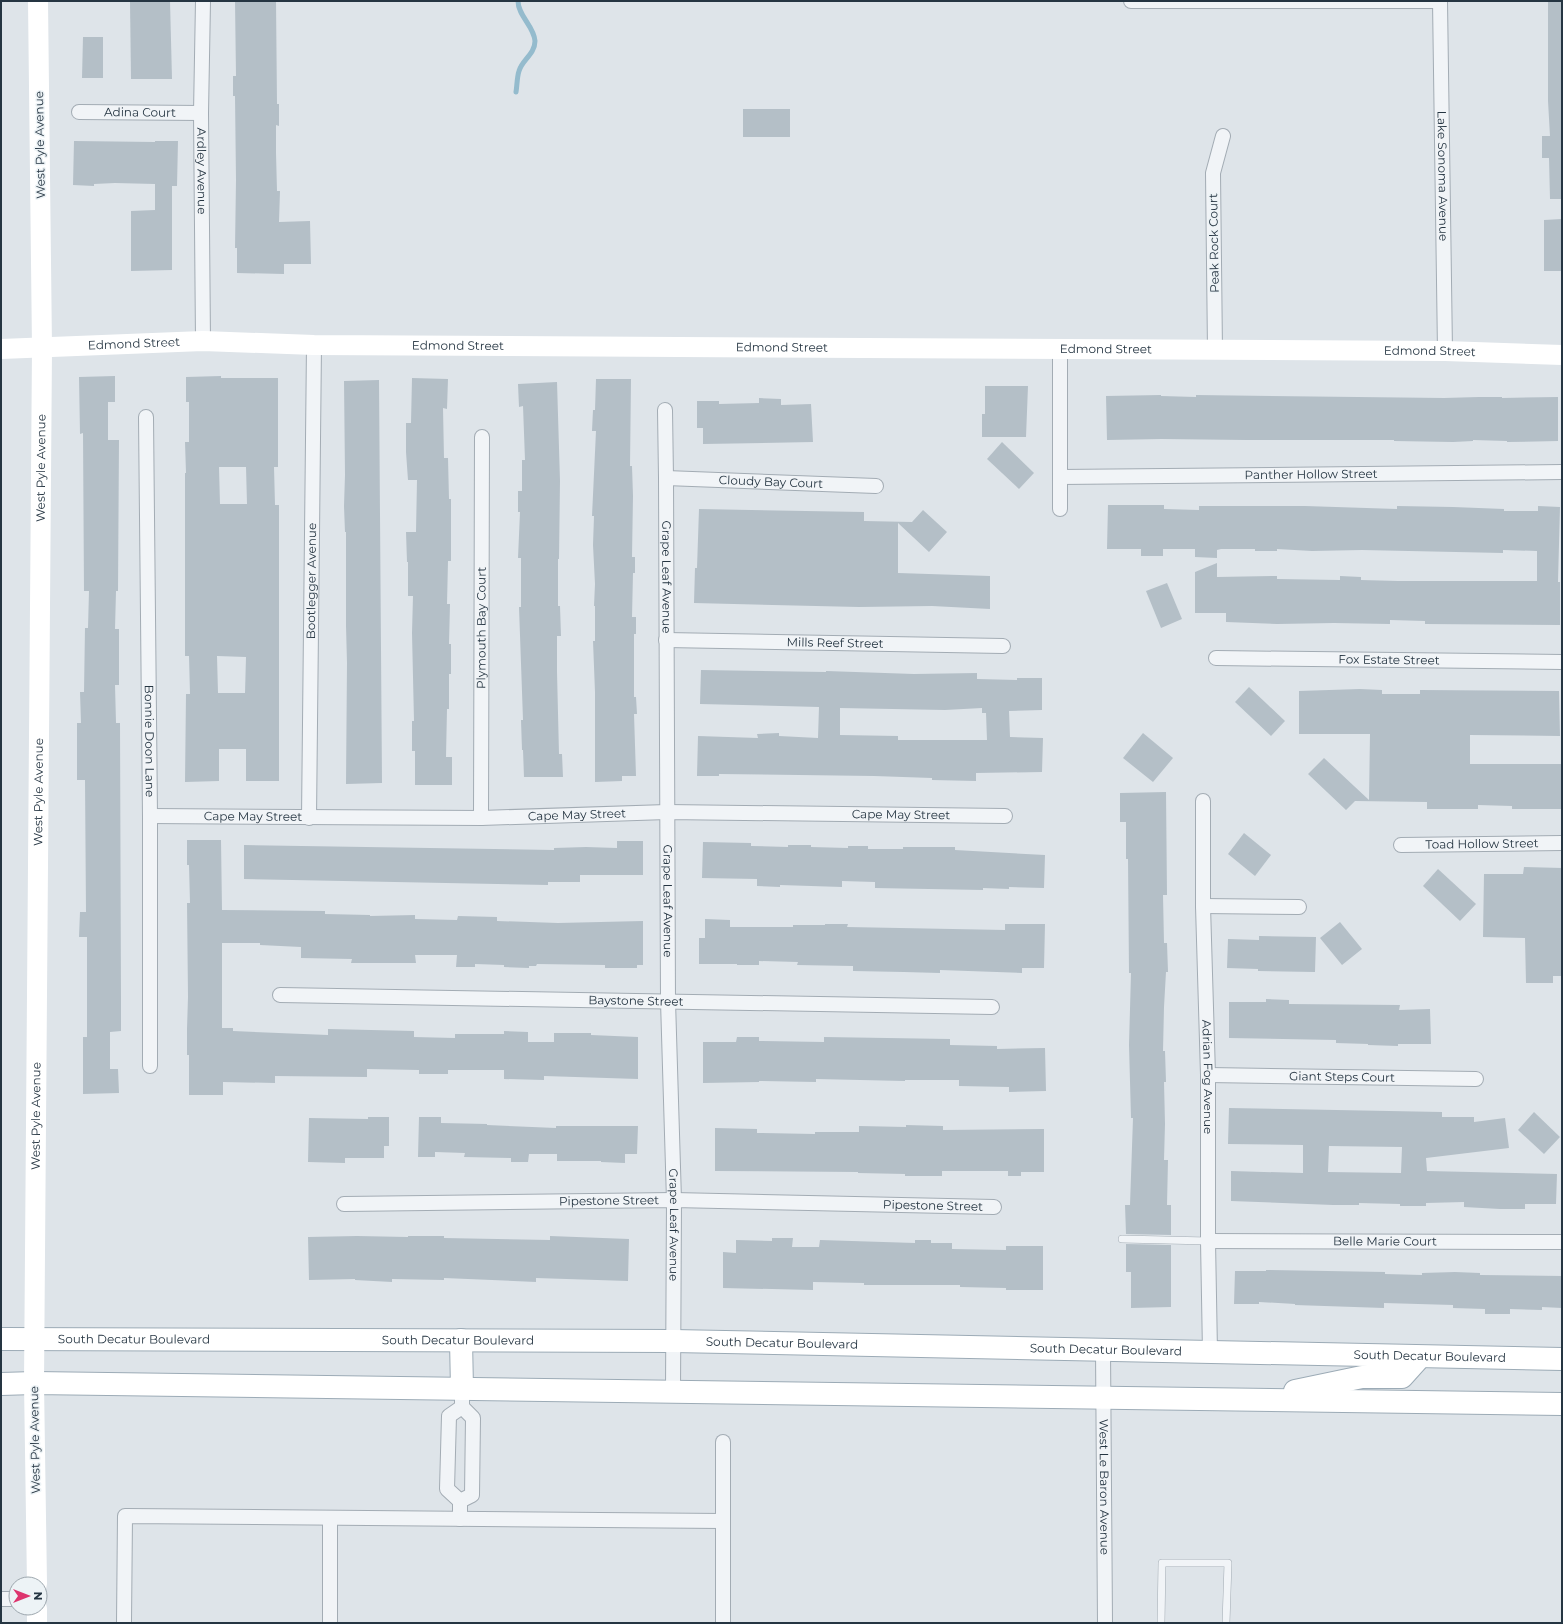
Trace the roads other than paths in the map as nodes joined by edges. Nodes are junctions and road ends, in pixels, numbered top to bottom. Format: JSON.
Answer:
{"nodes":[{"id":1,"x":38,"y":1,"type":"edge"},
{"id":2,"x":203,"y":1,"type":"edge"},
{"id":3,"x":1440,"y":1,"type":"edge"},
{"id":4,"x":1131,"y":2,"type":"edge"},
{"id":5,"x":79,"y":112,"type":"dead end"},
{"id":6,"x":201,"y":113,"type":"junction"},
{"id":7,"x":1223,"y":136,"type":"dead end"},
{"id":8,"x":203,"y":341,"type":"junction"},
{"id":9,"x":314,"y":344,"type":"junction"},
{"id":10,"x":42,"y":348,"type":"junction"},
{"id":11,"x":1,"y":349,"type":"edge"},
{"id":12,"x":1060,"y":350,"type":"junction"},
{"id":13,"x":1215,"y":351,"type":"junction"},
{"id":14,"x":1445,"y":351,"type":"junction"},
{"id":15,"x":1562,"y":354,"type":"edge"},
{"id":16,"x":665,"y":410,"type":"dead end"},
{"id":17,"x":146,"y":417,"type":"dead end"},
{"id":18,"x":482,"y":437,"type":"dead end"},
{"id":19,"x":1562,"y":472,"type":"edge"},
{"id":20,"x":1060,"y":477,"type":"junction"},
{"id":21,"x":666,"y":478,"type":"junction"},
{"id":22,"x":876,"y":486,"type":"dead end"},
{"id":23,"x":1060,"y":510,"type":"dead end"},
{"id":24,"x":666,"y":640,"type":"junction"},
{"id":25,"x":1003,"y":646,"type":"dead end"},
{"id":26,"x":1216,"y":658,"type":"dead end"},
{"id":27,"x":1562,"y":662,"type":"edge"},
{"id":28,"x":1203,"y":801,"type":"dead end"},
{"id":29,"x":667,"y":812,"type":"junction"},
{"id":30,"x":150,"y":816,"type":"junction"},
{"id":31,"x":1005,"y":816,"type":"dead end"},
{"id":32,"x":309,"y":818,"type":"junction"},
{"id":33,"x":481,"y":818,"type":"junction"},
{"id":34,"x":1562,"y":843,"type":"edge"},
{"id":35,"x":1401,"y":845,"type":"dead end"},
{"id":36,"x":1203,"y":906,"type":"junction"},
{"id":37,"x":1299,"y":907,"type":"dead end"},
{"id":38,"x":280,"y":995,"type":"dead end"},
{"id":39,"x":668,"y":1001,"type":"junction"},
{"id":40,"x":992,"y":1006,"type":"dead end"},
{"id":41,"x":150,"y":1066,"type":"dead end"},
{"id":42,"x":1208,"y":1075,"type":"junction"},
{"id":43,"x":1476,"y":1079,"type":"dead end"},
{"id":44,"x":674,"y":1200,"type":"junction"},
{"id":45,"x":344,"y":1204,"type":"dead end"},
{"id":46,"x":994,"y":1206,"type":"dead end"},
{"id":47,"x":1122,"y":1239,"type":"dead end"},
{"id":48,"x":1208,"y":1241,"type":"junction"},
{"id":49,"x":1562,"y":1242,"type":"edge"},
{"id":50,"x":35,"y":1338,"type":"junction"},
{"id":51,"x":1,"y":1339,"type":"edge"},
{"id":52,"x":461,"y":1340,"type":"junction"},
{"id":53,"x":673,"y":1342,"type":"junction"},
{"id":54,"x":1103,"y":1350,"type":"junction"},
{"id":55,"x":1210,"y":1352,"type":"junction"},
{"id":56,"x":1420,"y":1357,"type":"junction"},
{"id":57,"x":1562,"y":1359,"type":"edge"},
{"id":58,"x":34,"y":1383,"type":"junction"},
{"id":59,"x":1,"y":1384,"type":"edge"},
{"id":60,"x":673,"y":1392,"type":"junction"},
{"id":61,"x":462,"y":1398,"type":"junction"},
{"id":62,"x":1103,"y":1398,"type":"junction"},
{"id":63,"x":1253,"y":1399,"type":"junction"},
{"id":64,"x":1562,"y":1404,"type":"edge"},
{"id":65,"x":723,"y":1442,"type":"dead end"},
{"id":66,"x":460,"y":1501,"type":"junction"},
{"id":67,"x":330,"y":1518,"type":"junction"},
{"id":68,"x":460,"y":1519,"type":"junction"},
{"id":69,"x":723,"y":1522,"type":"junction"},
{"id":70,"x":37,"y":1576,"type":"edge"},
{"id":71,"x":124,"y":1623,"type":"edge"},
{"id":72,"x":330,"y":1623,"type":"edge"},
{"id":73,"x":723,"y":1623,"type":"edge"},
{"id":74,"x":1105,"y":1623,"type":"edge"},
{"id":75,"x":1161,"y":1623,"type":"edge"},
{"id":76,"x":1226,"y":1623,"type":"edge"}],
"edges":[{"from":1,"to":10,"type":"street","name":"West Pyle Avenue"},
{"from":2,"to":6,"type":"street","name":"Ardley Avenue"},
{"from":3,"to":4,"type":"street"},
{"from":3,"to":14,"type":"street","name":"Lake Sonoma Avenue"},
{"from":5,"to":6,"type":"street","name":"Adina Court"},
{"from":6,"to":8,"type":"street","name":"Ardley Avenue"},
{"from":7,"to":13,"type":"street","name":"Peak Rock Court"},
{"from":8,"to":9,"type":"street","name":"Edmond Street"},
{"from":8,"to":10,"type":"street","name":"Edmond Street"},
{"from":9,"to":12,"type":"street","name":"Edmond Street"},
{"from":9,"to":32,"type":"street","name":"Bootlegger Avenue"},
{"from":10,"to":11,"type":"street","name":"Edmond Street"},
{"from":10,"to":50,"type":"street","name":"West Pyle Avenue"},
{"from":12,"to":13,"type":"street","name":"Edmond Street"},
{"from":12,"to":20,"type":"street"},
{"from":13,"to":14,"type":"street","name":"Edmond Street"},
{"from":14,"to":15,"type":"street","name":"Edmond Street"},
{"from":16,"to":21,"type":"street","name":"Grape Leaf Avenue"},
{"from":17,"to":30,"type":"street","name":"Bonnie Doon Lane"},
{"from":18,"to":33,"type":"street","name":"Plymouth Bay Court"},
{"from":19,"to":20,"type":"street","name":"Panther Hollow Street"},
{"from":20,"to":23,"type":"street"},
{"from":21,"to":22,"type":"street","name":"Cloudy Bay Court"},
{"from":21,"to":24,"type":"street","name":"Grape Leaf Avenue"},
{"from":24,"to":25,"type":"street","name":"Mills Reef Street"},
{"from":24,"to":29,"type":"street","name":"Grape Leaf Avenue"},
{"from":26,"to":27,"type":"street","name":"Fox Estate Street"},
{"from":28,"to":36,"type":"street","name":"Adrian Fog Avenue"},
{"from":29,"to":31,"type":"street","name":"Cape May Street"},
{"from":29,"to":33,"type":"street","name":"Cape May Street"},
{"from":29,"to":39,"type":"street","name":"Grape Leaf Avenue"},
{"from":30,"to":32,"type":"street","name":"Cape May Street"},
{"from":30,"to":41,"type":"street","name":"Bonnie Doon Lane"},
{"from":32,"to":33,"type":"street","name":"Cape May Street"},
{"from":34,"to":35,"type":"street","name":"Toad Hollow Street"},
{"from":36,"to":37,"type":"street"},
{"from":36,"to":42,"type":"street","name":"Adrian Fog Avenue"},
{"from":38,"to":39,"type":"street","name":"Baystone Street"},
{"from":39,"to":40,"type":"street","name":"Baystone Street"},
{"from":39,"to":44,"type":"street","name":"Grape Leaf Avenue"},
{"from":42,"to":43,"type":"street","name":"Giant Steps Court"},
{"from":42,"to":48,"type":"street","name":"Adrian Fog Avenue"},
{"from":44,"to":45,"type":"street","name":"Pipestone Street"},
{"from":44,"to":46,"type":"street","name":"Pipestone Street"},
{"from":44,"to":53,"type":"street","name":"Grape Leaf Avenue"},
{"from":47,"to":48,"type":"lane"},
{"from":48,"to":49,"type":"street","name":"Belle Marie Court"},
{"from":48,"to":55,"type":"street","name":"Adrian Fog Avenue"},
{"from":50,"to":51,"type":"main road","name":"South Decatur Boulevard"},
{"from":50,"to":52,"type":"main road","name":"South Decatur Boulevard"},
{"from":50,"to":58,"type":"street","name":"West Pyle Avenue"},
{"from":52,"to":53,"type":"main road","name":"South Decatur Boulevard"},
{"from":52,"to":61,"type":"main road"},
{"from":53,"to":54,"type":"main road","name":"South Decatur Boulevard"},
{"from":53,"to":60,"type":"street","name":"Grape Leaf Avenue"},
{"from":54,"to":55,"type":"main road","name":"South Decatur Boulevard"},
{"from":54,"to":62,"type":"street","name":"West Le Baron Avenue"},
{"from":55,"to":56,"type":"main road","name":"South Decatur Boulevard"},
{"from":56,"to":57,"type":"main road","name":"South Decatur Boulevard"},
{"from":56,"to":63,"type":"main road"},
{"from":58,"to":59,"type":"main road"},
{"from":58,"to":61,"type":"main road"},
{"from":58,"to":70,"type":"street","name":"West Pyle Avenue"},
{"from":60,"to":61,"type":"main road"},
{"from":60,"to":62,"type":"main road"},
{"from":61,"to":66,"type":"street"},
{"from":61,"to":66,"type":"street"},
{"from":62,"to":63,"type":"main road"},
{"from":62,"to":74,"type":"street","name":"West Le Baron Avenue"},
{"from":63,"to":64,"type":"main road"},
{"from":65,"to":69,"type":"street"},
{"from":66,"to":68,"type":"street"},
{"from":67,"to":68,"type":"street"},
{"from":67,"to":71,"type":"street"},
{"from":67,"to":72,"type":"street"},
{"from":68,"to":69,"type":"street"},
{"from":69,"to":73,"type":"street"},
{"from":75,"to":76,"type":"lane"}]}
